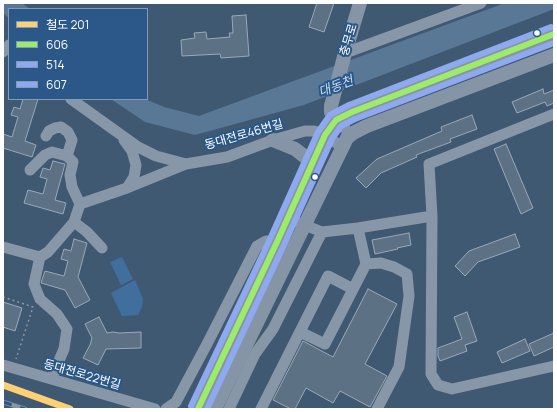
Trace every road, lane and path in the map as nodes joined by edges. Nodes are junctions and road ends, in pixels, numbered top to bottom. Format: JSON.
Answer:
{"nodes":[{"id":1,"x":360,"y":3,"type":"edge"},
{"id":2,"x":481,"y":3,"type":"edge"},
{"id":3,"x":554,"y":34,"type":"edge"},
{"id":4,"x":345,"y":53,"type":"junction"},
{"id":5,"x":554,"y":55,"type":"edge"},
{"id":6,"x":72,"y":100,"type":"edge"},
{"id":7,"x":554,"y":114,"type":"edge"},
{"id":8,"x":336,"y":120,"type":"junction"},
{"id":9,"x":353,"y":133,"type":"junction"},
{"id":10,"x":120,"y":135,"type":"junction"},
{"id":11,"x":325,"y":135,"type":"junction"},
{"id":12,"x":46,"y":136,"type":"dead end"},
{"id":13,"x":273,"y":140,"type":"junction"},
{"id":14,"x":342,"y":147,"type":"junction"},
{"id":15,"x":67,"y":156,"type":"junction"},
{"id":16,"x":313,"y":163,"type":"junction"},
{"id":17,"x":186,"y":164,"type":"junction"},
{"id":18,"x":30,"y":170,"type":"dead end"},
{"id":19,"x":127,"y":188,"type":"junction"},
{"id":20,"x":80,"y":204,"type":"junction"},
{"id":21,"x":432,"y":216,"type":"junction"},
{"id":22,"x":287,"y":218,"type":"junction"},
{"id":23,"x":74,"y":222,"type":"junction"},
{"id":24,"x":305,"y":225,"type":"junction"},
{"id":25,"x":358,"y":228,"type":"junction"},
{"id":26,"x":322,"y":232,"type":"junction"},
{"id":27,"x":277,"y":242,"type":"junction"},
{"id":28,"x":3,"y":247,"type":"edge"},
{"id":29,"x":102,"y":248,"type":"dead end"},
{"id":30,"x":40,"y":257,"type":"junction"},
{"id":31,"x":366,"y":264,"type":"junction"},
{"id":32,"x":353,"y":289,"type":"junction"},
{"id":33,"x":3,"y":297,"type":"edge"},
{"id":34,"x":300,"y":332,"type":"junction"},
{"id":35,"x":554,"y":366,"type":"edge"},
{"id":36,"x":8,"y":367,"type":"edge"},
{"id":37,"x":51,"y":379,"type":"junction"},
{"id":38,"x":262,"y":406,"type":"edge"},
{"id":39,"x":155,"y":409,"type":"edge"},
{"id":40,"x":166,"y":409,"type":"edge"},
{"id":41,"x":198,"y":409,"type":"edge"},
{"id":42,"x":215,"y":409,"type":"edge"},
{"id":43,"x":229,"y":409,"type":"edge"},
{"id":44,"x":274,"y":409,"type":"edge"},
{"id":45,"x":377,"y":409,"type":"edge"}],
"edges":[{"from":1,"to":4,"type":"main road","name":"충무로"},
{"from":2,"to":4,"type":"street"},
{"from":3,"to":8,"type":"main road"},
{"from":4,"to":8,"type":"main road","name":"충무로"},
{"from":5,"to":9,"type":"main road"},
{"from":6,"to":10,"type":"street","name":"동대전로46번길"},
{"from":7,"to":21,"type":"street"},
{"from":8,"to":9,"type":"main road"},
{"from":8,"to":11,"type":"main road"},
{"from":9,"to":14,"type":"main road"},
{"from":10,"to":17,"type":"street","name":"동대전로46번길"},
{"from":10,"to":19,"type":"street"},
{"from":11,"to":13,"type":"street","name":"동대전로46번길"},
{"from":11,"to":14,"type":"street","name":"동대전로46번길"},
{"from":11,"to":16,"type":"main road"},
{"from":12,"to":15,"type":"street"},
{"from":13,"to":16,"type":"main road"},
{"from":13,"to":17,"type":"street","name":"동대전로46번길"},
{"from":14,"to":24,"type":"main road"},
{"from":15,"to":18,"type":"street"},
{"from":15,"to":20,"type":"street"},
{"from":16,"to":22,"type":"main road"},
{"from":17,"to":19,"type":"street"},
{"from":19,"to":20,"type":"street"},
{"from":20,"to":23,"type":"street"},
{"from":21,"to":25,"type":"street"},
{"from":21,"to":35,"type":"street"},
{"from":22,"to":24,"type":"street"},
{"from":22,"to":27,"type":"main road"},
{"from":23,"to":29,"type":"street"},
{"from":23,"to":30,"type":"street"},
{"from":24,"to":26,"type":"street"},
{"from":24,"to":42,"type":"main road"},
{"from":25,"to":26,"type":"street"},
{"from":25,"to":31,"type":"street"},
{"from":26,"to":43,"type":"street"},
{"from":27,"to":40,"type":"street"},
{"from":27,"to":41,"type":"main road"},
{"from":28,"to":30,"type":"street"},
{"from":30,"to":37,"type":"street"},
{"from":31,"to":32,"type":"street"},
{"from":31,"to":45,"type":"street"},
{"from":32,"to":34,"type":"street"},
{"from":32,"to":34,"type":"street"},
{"from":33,"to":36,"type":"path"},
{"from":34,"to":38,"type":"street"},
{"from":36,"to":37,"type":"street","name":"동대전로22번길"},
{"from":37,"to":39,"type":"street","name":"동대전로22번길"},
{"from":38,"to":44,"type":"street"}]}
